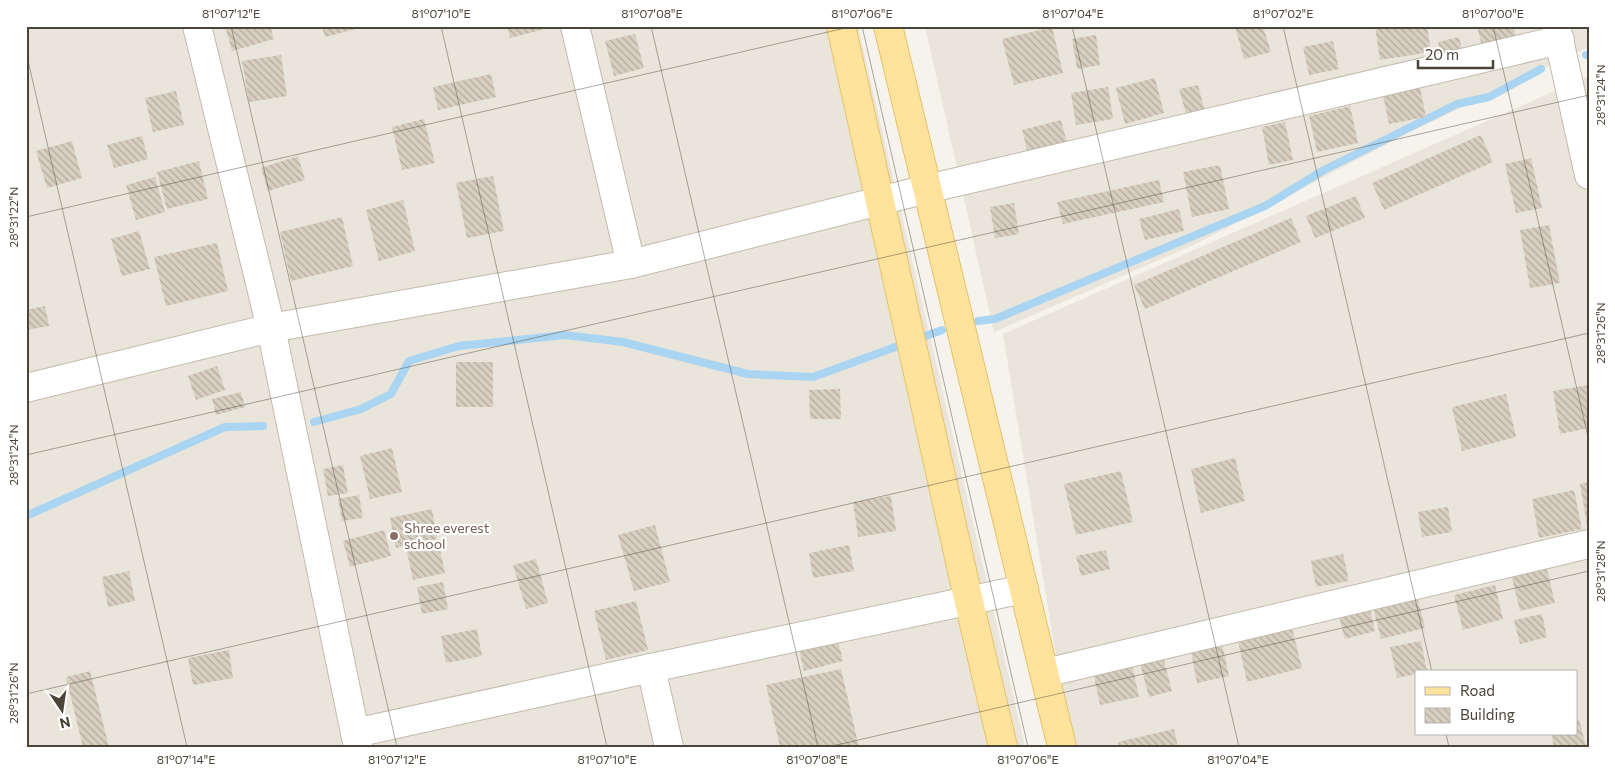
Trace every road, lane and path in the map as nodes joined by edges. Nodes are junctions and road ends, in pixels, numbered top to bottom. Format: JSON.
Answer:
{"nodes":[{"id":1,"x":197,"y":26,"type":"edge"},
{"id":2,"x":575,"y":26,"type":"edge"},
{"id":3,"x":841,"y":26,"type":"edge"},
{"id":4,"x":888,"y":26,"type":"edge"},
{"id":5,"x":1558,"y":33,"type":"edge"},
{"id":6,"x":1589,"y":176,"type":"edge"},
{"id":7,"x":927,"y":189,"type":"junction"},
{"id":8,"x":880,"y":201,"type":"junction"},
{"id":9,"x":631,"y":264,"type":"junction"},
{"id":10,"x":271,"y":328,"type":"junction"},
{"id":11,"x":26,"y":388,"type":"edge"},
{"id":12,"x":1589,"y":544,"type":"edge"},
{"id":13,"x":1024,"y":589,"type":"junction"},
{"id":14,"x":969,"y":602,"type":"junction"},
{"id":15,"x":651,"y":668,"type":"junction"},
{"id":16,"x":1045,"y":673,"type":"junction"},
{"id":17,"x":357,"y":740,"type":"edge"},
{"id":18,"x":669,"y":747,"type":"edge"},
{"id":19,"x":1003,"y":747,"type":"edge"},
{"id":20,"x":1062,"y":747,"type":"edge"}],
"edges":[{"from":1,"to":10,"type":"street"},
{"from":2,"to":9,"type":"street"},
{"from":3,"to":8,"type":"main road"},
{"from":4,"to":7,"type":"main road"},
{"from":5,"to":6,"type":"street"},
{"from":5,"to":7,"type":"street"},
{"from":7,"to":8,"type":"street"},
{"from":7,"to":13,"type":"main road"},
{"from":8,"to":9,"type":"street"},
{"from":8,"to":14,"type":"main road"},
{"from":9,"to":10,"type":"street"},
{"from":10,"to":11,"type":"street"},
{"from":10,"to":17,"type":"street"},
{"from":12,"to":16,"type":"street"},
{"from":13,"to":14,"type":"street"},
{"from":13,"to":16,"type":"main road"},
{"from":14,"to":15,"type":"street"},
{"from":14,"to":19,"type":"main road"},
{"from":15,"to":17,"type":"street"},
{"from":15,"to":18,"type":"street"},
{"from":16,"to":20,"type":"main road"}]}
